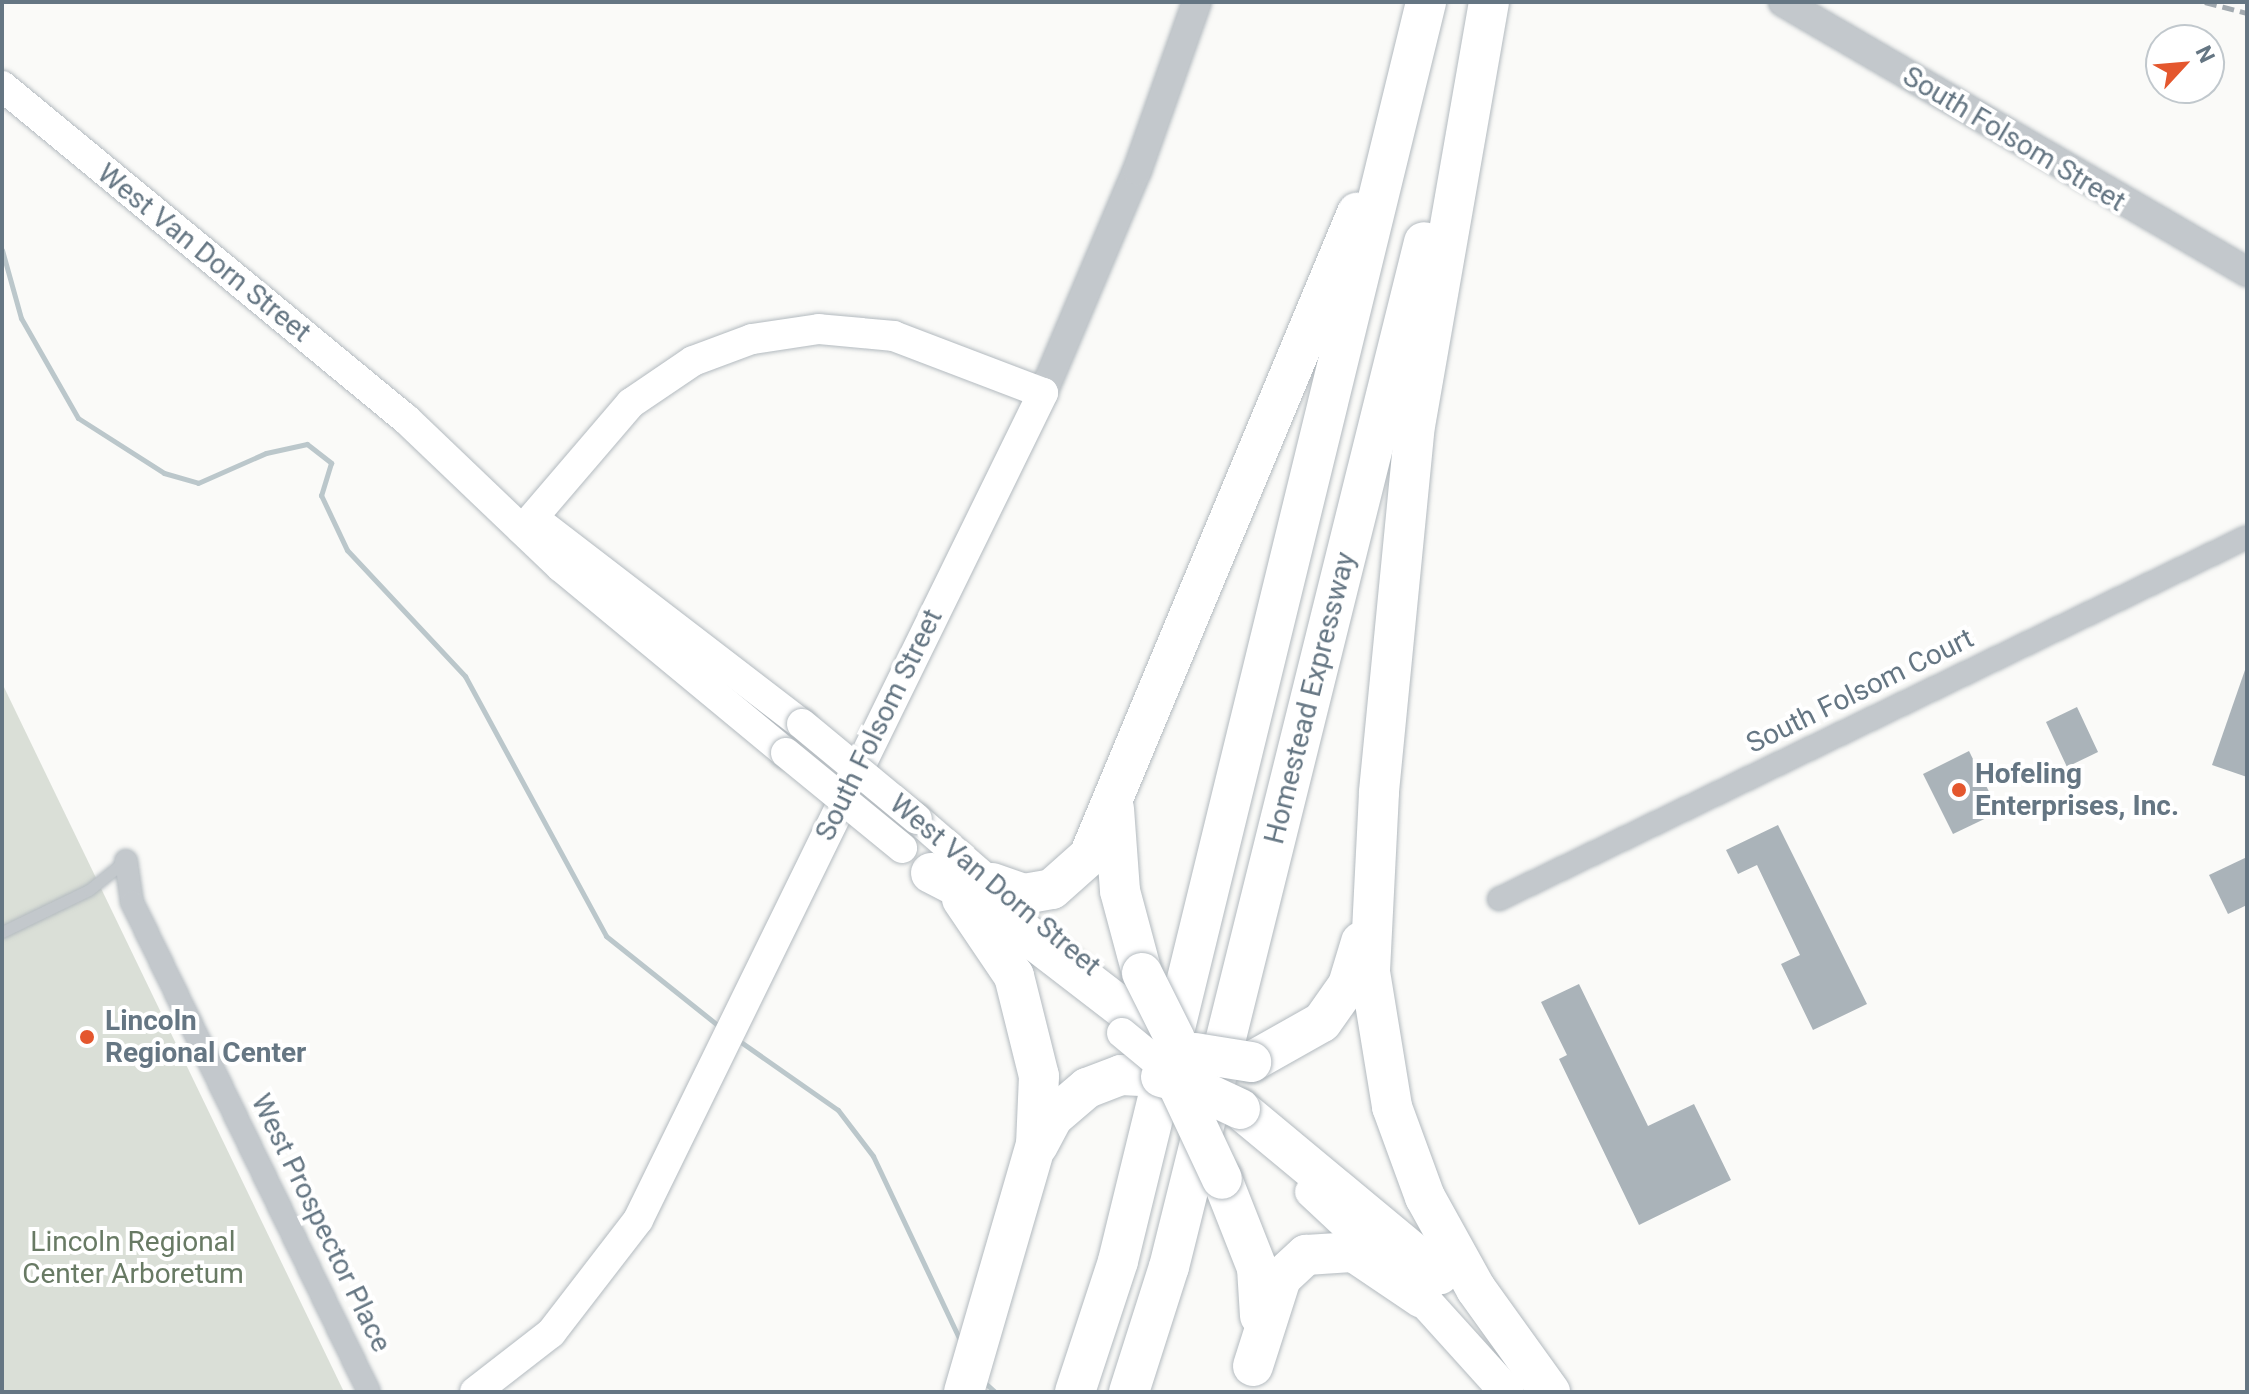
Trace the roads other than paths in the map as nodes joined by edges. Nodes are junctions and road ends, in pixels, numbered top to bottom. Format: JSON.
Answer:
{"nodes":[{"id":1,"x":1197,"y":2,"type":"edge"},
{"id":2,"x":1426,"y":2,"type":"edge"},
{"id":3,"x":1487,"y":2,"type":"edge"},
{"id":4,"x":1783,"y":2,"type":"edge"},
{"id":5,"x":1410,"y":83,"type":"junction"},
{"id":6,"x":2,"y":86,"type":"edge"},
{"id":7,"x":2247,"y":272,"type":"edge"},
{"id":8,"x":1043,"y":393,"type":"junction"},
{"id":9,"x":527,"y":524,"type":"junction"},
{"id":10,"x":2247,"y":537,"type":"edge"},
{"id":11,"x":1121,"y":782,"type":"junction"},
{"id":12,"x":916,"y":860,"type":"junction"},
{"id":13,"x":126,"y":861,"type":"joint"},
{"id":14,"x":977,"y":891,"type":"junction"},
{"id":15,"x":1371,"y":896,"type":"junction"},
{"id":16,"x":1499,"y":899,"type":"dead end"},
{"id":17,"x":2,"y":932,"type":"edge"},
{"id":18,"x":1182,"y":1057,"type":"junction"},
{"id":19,"x":1024,"y":1185,"type":"junction"},
{"id":20,"x":1430,"y":1286,"type":"junction"},
{"id":21,"x":1251,"y":1379,"type":"edge"},
{"id":22,"x":369,"y":1392,"type":"edge"},
{"id":23,"x":475,"y":1392,"type":"edge"},
{"id":24,"x":964,"y":1392,"type":"edge"},
{"id":25,"x":1075,"y":1392,"type":"edge"},
{"id":26,"x":1129,"y":1392,"type":"edge"},
{"id":27,"x":1507,"y":1392,"type":"edge"},
{"id":28,"x":1548,"y":1392,"type":"edge"}],
"edges":[{"from":1,"to":8,"type":"street","name":"South Folsom Street"},
{"from":2,"to":5,"type":"highway","name":"Homestead Expressway"},
{"from":3,"to":15,"type":"highway"},
{"from":3,"to":26,"type":"highway","name":"Homestead Expressway"},
{"from":4,"to":7,"type":"street","name":"South Folsom Street"},
{"from":5,"to":11,"type":"highway"},
{"from":5,"to":25,"type":"highway","name":"Homestead Expressway"},
{"from":6,"to":9,"type":"main road","name":"West Van Dorn Street"},
{"from":8,"to":9,"type":"main road"},
{"from":8,"to":23,"type":"main road","name":"South Folsom Street"},
{"from":9,"to":12,"type":"main road","name":"West Van Dorn Street","bridge":true},
{"from":9,"to":14,"type":"main road","name":"West Van Dorn Street","bridge":true},
{"from":10,"to":16,"type":"street","name":"South Folsom Court"},
{"from":11,"to":14,"type":"highway"},
{"from":11,"to":18,"type":"highway"},
{"from":12,"to":14,"type":"main road","name":"West Van Dorn Street"},
{"from":12,"to":18,"type":"highway"},
{"from":13,"to":17,"type":"lane"},
{"from":13,"to":22,"type":"street","name":"West Prospector Place"},
{"from":14,"to":18,"type":"main road","name":"West Van Dorn Street"},
{"from":14,"to":19,"type":"highway"},
{"from":15,"to":18,"type":"highway"},
{"from":15,"to":28,"type":"highway"},
{"from":18,"to":19,"type":"highway","bridge":true},
{"from":18,"to":20,"type":"highway"},
{"from":18,"to":21,"type":"highway","bridge":true},
{"from":19,"to":24,"type":"highway"},
{"from":20,"to":21,"type":"highway"},
{"from":20,"to":27,"type":"main road"},
{"from":20,"to":28,"type":"main road"}]}
